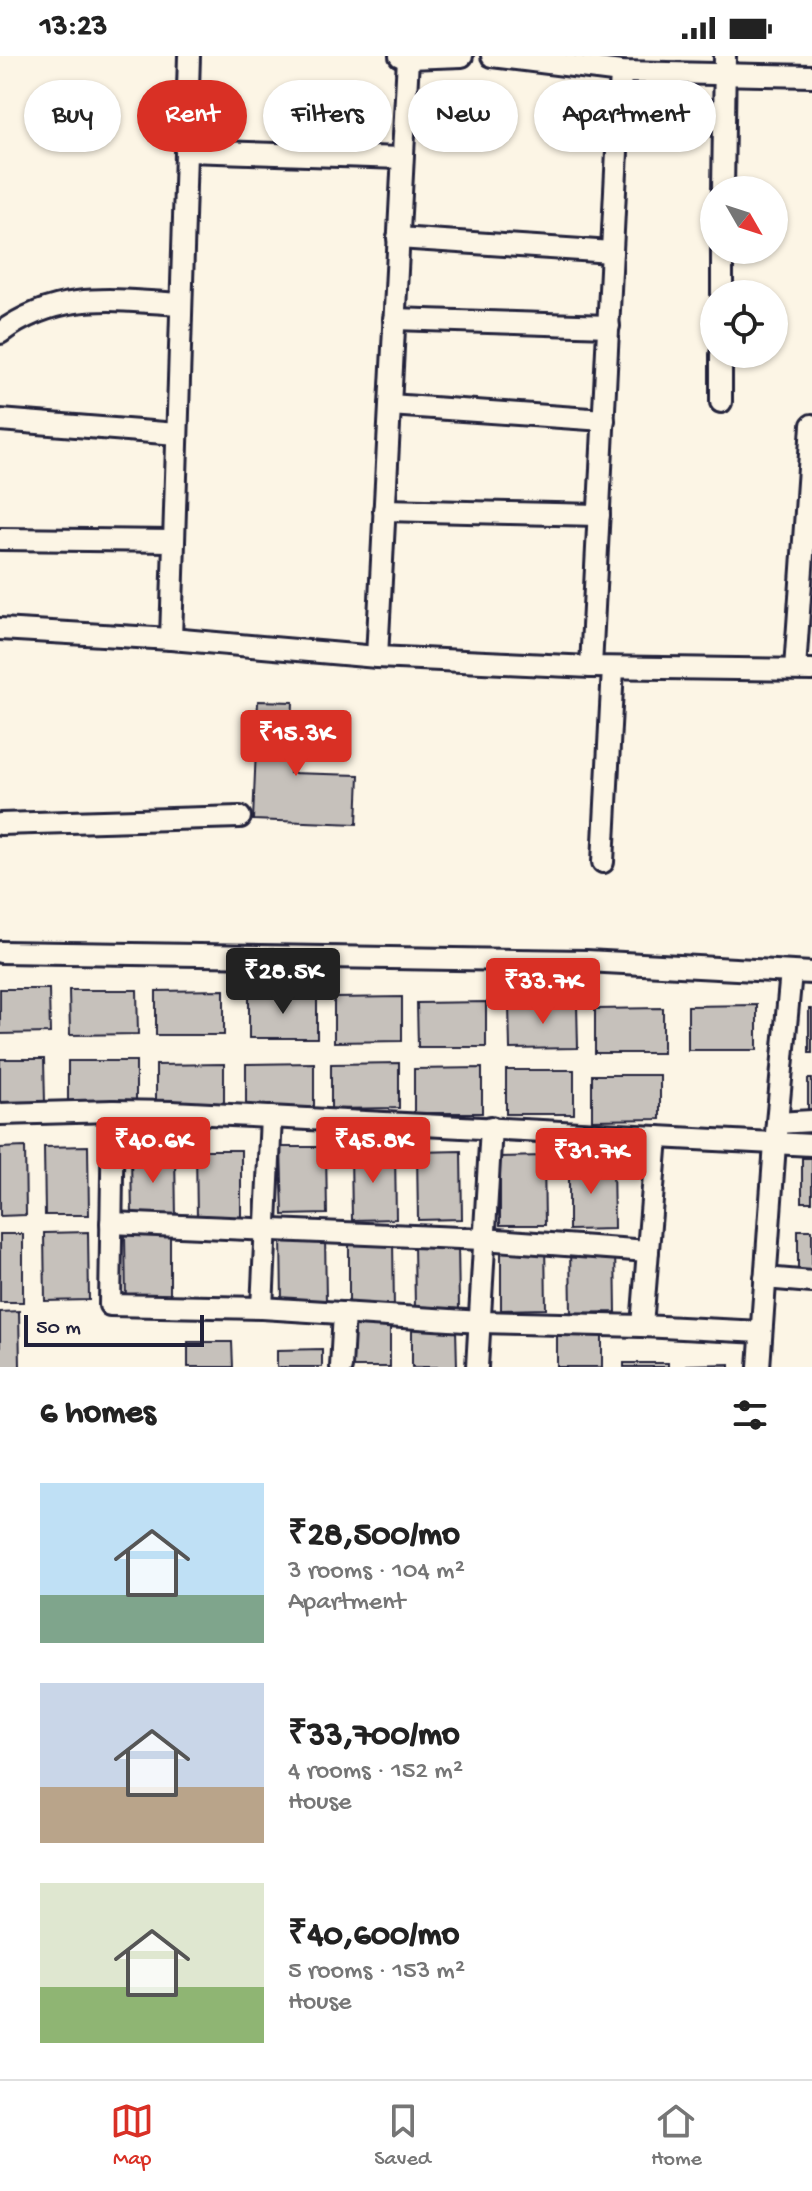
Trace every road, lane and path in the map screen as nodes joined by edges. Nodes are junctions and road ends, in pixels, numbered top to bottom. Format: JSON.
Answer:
{"nodes":[{"id":1,"x":189,"y":56,"type":"edge"},
{"id":2,"x":462,"y":56,"type":"edge"},
{"id":3,"x":492,"y":56,"type":"edge"},
{"id":4,"x":404,"y":57,"type":"edge"},
{"id":5,"x":724,"y":64,"type":"edge"},
{"id":6,"x":621,"y":72,"type":"junction"},
{"id":7,"x":812,"y":76,"type":"edge"},
{"id":8,"x":188,"y":80,"type":"edge"},
{"id":9,"x":186,"y":152,"type":"edge"},
{"id":10,"x":217,"y":152,"type":"edge"},
{"id":11,"x":402,"y":158,"type":"junction"},
{"id":12,"x":723,"y":176,"type":"edge"},
{"id":13,"x":398,"y":238,"type":"junction"},
{"id":14,"x":612,"y":252,"type":"junction"},
{"id":15,"x":181,"y":304,"type":"junction"},
{"id":16,"x":394,"y":319,"type":"junction"},
{"id":17,"x":609,"y":326,"type":"junction"},
{"id":18,"x":0,"y":333,"type":"edge"},
{"id":19,"x":721,"y":368,"type":"edge"},
{"id":20,"x":721,"y":402,"type":"dead end"},
{"id":21,"x":390,"y":405,"type":"junction"},
{"id":22,"x":0,"y":420,"type":"edge"},
{"id":23,"x":604,"y":420,"type":"junction"},
{"id":24,"x":812,"y":425,"type":"edge"},
{"id":25,"x":177,"y":434,"type":"junction"},
{"id":26,"x":810,"y":473,"type":"edge"},
{"id":27,"x":384,"y":510,"type":"junction"},
{"id":28,"x":599,"y":515,"type":"junction"},
{"id":29,"x":0,"y":539,"type":"edge"},
{"id":30,"x":174,"y":541,"type":"junction"},
{"id":31,"x":807,"y":566,"type":"edge"},
{"id":32,"x":0,"y":629,"type":"edge"},
{"id":33,"x":171,"y":639,"type":"junction"},
{"id":34,"x":377,"y":657,"type":"junction"},
{"id":35,"x":591,"y":667,"type":"junction"},
{"id":36,"x":613,"y":668,"type":"junction"},
{"id":37,"x":804,"y":669,"type":"edge"},
{"id":38,"x":240,"y":817,"type":"dead end"},
{"id":39,"x":0,"y":824,"type":"edge"},
{"id":40,"x":603,"y":862,"type":"dead end"},
{"id":41,"x":0,"y":952,"type":"edge"},
{"id":42,"x":791,"y":972,"type":"junction"},
{"id":43,"x":812,"y":973,"type":"edge"},
{"id":44,"x":113,"y":1111,"type":"junction"},
{"id":45,"x":0,"y":1114,"type":"edge"},
{"id":46,"x":271,"y":1117,"type":"junction"},
{"id":47,"x":812,"y":1121,"type":"edge"},
{"id":48,"x":491,"y":1127,"type":"junction"},
{"id":49,"x":776,"y":1133,"type":"junction"},
{"id":50,"x":657,"y":1137,"type":"junction"},
{"id":51,"x":812,"y":1145,"type":"edge"},
{"id":52,"x":111,"y":1223,"type":"junction"},
{"id":53,"x":266,"y":1230,"type":"junction"},
{"id":54,"x":483,"y":1239,"type":"junction"},
{"id":55,"x":648,"y":1251,"type":"junction"},
{"id":56,"x":765,"y":1278,"type":"junction"},
{"id":57,"x":812,"y":1282,"type":"edge"},
{"id":58,"x":262,"y":1308,"type":"junction"},
{"id":59,"x":344,"y":1313,"type":"junction"},
{"id":60,"x":481,"y":1322,"type":"junction"},
{"id":61,"x":642,"y":1326,"type":"junction"},
{"id":62,"x":761,"y":1332,"type":"junction"},
{"id":63,"x":341,"y":1367,"type":"edge"},
{"id":64,"x":477,"y":1367,"type":"edge"},
{"id":65,"x":759,"y":1367,"type":"edge"}],
"edges":[{"from":1,"to":8,"type":"street"},
{"from":2,"to":4,"type":"street"},
{"from":3,"to":6,"type":"street"},
{"from":4,"to":11,"type":"street"},
{"from":5,"to":6,"type":"street"},
{"from":5,"to":7,"type":"street"},
{"from":5,"to":12,"type":"street"},
{"from":6,"to":14,"type":"street"},
{"from":9,"to":15,"type":"street"},
{"from":10,"to":11,"type":"street"},
{"from":11,"to":13,"type":"street"},
{"from":13,"to":14,"type":"street"},
{"from":13,"to":16,"type":"street"},
{"from":14,"to":17,"type":"street"},
{"from":15,"to":18,"type":"street"},
{"from":15,"to":25,"type":"street"},
{"from":16,"to":17,"type":"street"},
{"from":16,"to":21,"type":"street"},
{"from":17,"to":23,"type":"street"},
{"from":19,"to":20,"type":"street"},
{"from":21,"to":23,"type":"street"},
{"from":21,"to":27,"type":"street"},
{"from":22,"to":25,"type":"street"},
{"from":23,"to":28,"type":"street"},
{"from":24,"to":26,"type":"street"},
{"from":25,"to":30,"type":"street"},
{"from":26,"to":31,"type":"street"},
{"from":27,"to":28,"type":"street"},
{"from":27,"to":34,"type":"street"},
{"from":28,"to":35,"type":"street"},
{"from":29,"to":30,"type":"street"},
{"from":30,"to":33,"type":"street"},
{"from":31,"to":37,"type":"street"},
{"from":32,"to":33,"type":"street"},
{"from":33,"to":34,"type":"street"},
{"from":34,"to":35,"type":"street"},
{"from":35,"to":36,"type":"street"},
{"from":36,"to":37,"type":"street"},
{"from":36,"to":40,"type":"street"},
{"from":38,"to":39,"type":"street"},
{"from":41,"to":42,"type":"street"},
{"from":42,"to":43,"type":"street"},
{"from":42,"to":49,"type":"street"},
{"from":44,"to":45,"type":"street"},
{"from":44,"to":46,"type":"street"},
{"from":44,"to":52,"type":"street"},
{"from":46,"to":48,"type":"street"},
{"from":46,"to":53,"type":"street"},
{"from":47,"to":49,"type":"street"},
{"from":48,"to":50,"type":"street"},
{"from":48,"to":54,"type":"street"},
{"from":49,"to":50,"type":"street"},
{"from":49,"to":51,"type":"street"},
{"from":49,"to":56,"type":"street"},
{"from":50,"to":55,"type":"street"},
{"from":52,"to":53,"type":"street"},
{"from":52,"to":58,"type":"street"},
{"from":53,"to":54,"type":"street"},
{"from":53,"to":58,"type":"street"},
{"from":54,"to":55,"type":"street"},
{"from":54,"to":60,"type":"street"},
{"from":55,"to":61,"type":"street"},
{"from":56,"to":57,"type":"street"},
{"from":56,"to":62,"type":"street"},
{"from":58,"to":59,"type":"street"},
{"from":59,"to":60,"type":"street"},
{"from":59,"to":63,"type":"street"},
{"from":60,"to":61,"type":"street"},
{"from":60,"to":64,"type":"street"},
{"from":61,"to":62,"type":"street"},
{"from":62,"to":65,"type":"street"}]}
